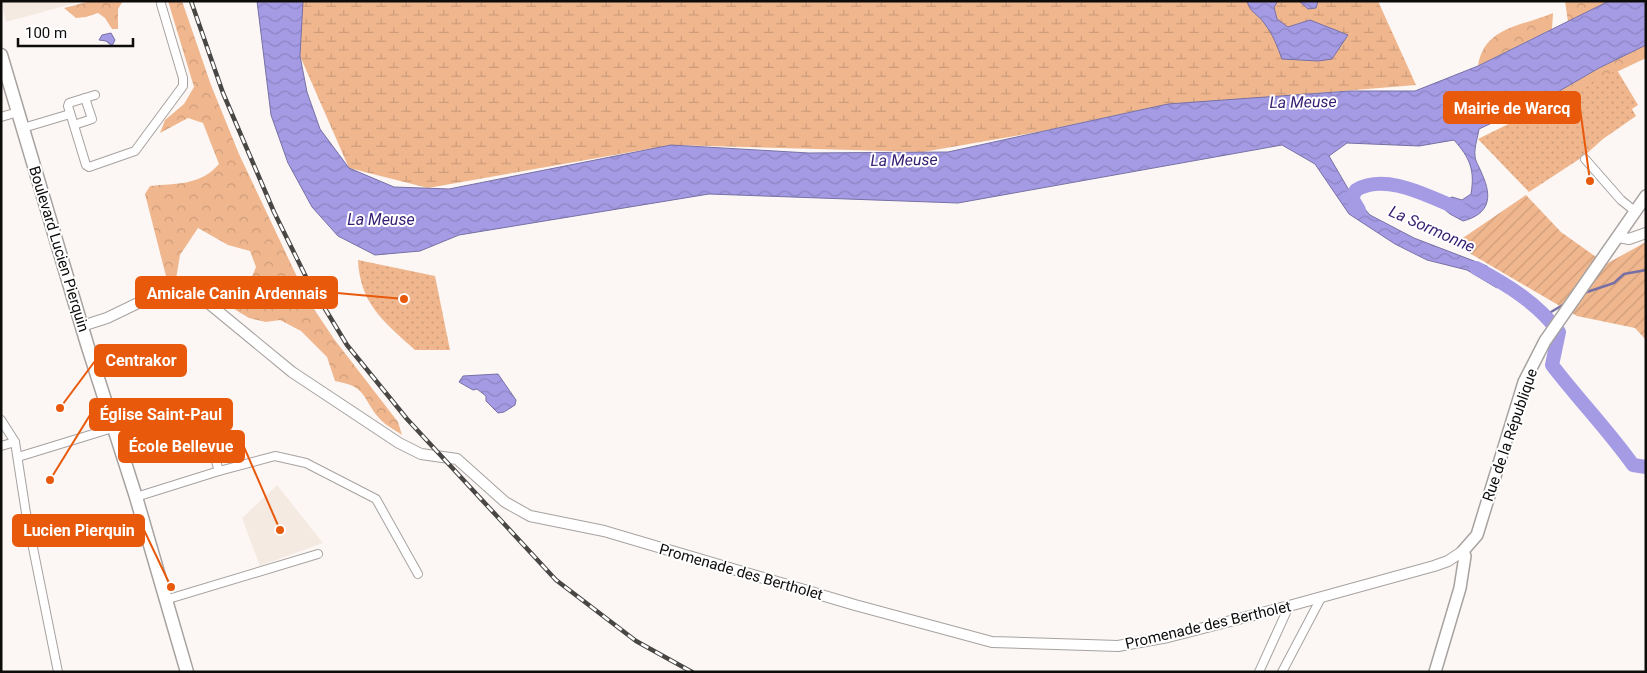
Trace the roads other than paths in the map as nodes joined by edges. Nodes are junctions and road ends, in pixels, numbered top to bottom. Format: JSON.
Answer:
{"nodes":[{"id":1,"x":161,"y":4,"type":"dead end"},
{"id":2,"x":1,"y":55,"type":"edge"},
{"id":3,"x":95,"y":95,"type":"dead end"},
{"id":4,"x":85,"y":98,"type":"junction"},
{"id":5,"x":18,"y":112,"type":"junction"},
{"id":6,"x":70,"y":114,"type":"junction"},
{"id":7,"x":1,"y":117,"type":"edge"},
{"id":8,"x":74,"y":125,"type":"junction"},
{"id":9,"x":23,"y":128,"type":"junction"},
{"id":10,"x":1585,"y":159,"type":"dead end"},
{"id":11,"x":1646,"y":196,"type":"edge"},
{"id":12,"x":1636,"y":212,"type":"junction"},
{"id":13,"x":1646,"y":233,"type":"edge"},
{"id":14,"x":1619,"y":237,"type":"junction"},
{"id":15,"x":82,"y":326,"type":"junction"},
{"id":16,"x":1,"y":420,"type":"edge"},
{"id":17,"x":114,"y":428,"type":"junction"},
{"id":18,"x":15,"y":442,"type":"junction"},
{"id":19,"x":1,"y":446,"type":"edge"},
{"id":20,"x":18,"y":457,"type":"junction"},
{"id":21,"x":218,"y":471,"type":"junction"},
{"id":22,"x":136,"y":497,"type":"junction"},
{"id":23,"x":1463,"y":551,"type":"junction"},
{"id":24,"x":318,"y":554,"type":"dead end"},
{"id":25,"x":418,"y":574,"type":"dead end"},
{"id":26,"x":1320,"y":598,"type":"junction"},
{"id":27,"x":165,"y":600,"type":"junction"},
{"id":28,"x":1289,"y":606,"type":"junction"},
{"id":29,"x":58,"y":672,"type":"edge"},
{"id":30,"x":186,"y":672,"type":"edge"},
{"id":31,"x":1259,"y":672,"type":"edge"},
{"id":32,"x":1282,"y":672,"type":"edge"},
{"id":33,"x":1435,"y":672,"type":"edge"}],
"edges":[{"from":1,"to":8,"type":"street"},
{"from":2,"to":5,"type":"main road","name":"Boulevard Lucien Pierquin"},
{"from":3,"to":4,"type":"street"},
{"from":4,"to":6,"type":"street"},
{"from":4,"to":8,"type":"street"},
{"from":5,"to":7,"type":"street"},
{"from":5,"to":9,"type":"main road","name":"Boulevard Lucien Pierquin"},
{"from":6,"to":8,"type":"street"},
{"from":6,"to":9,"type":"street"},
{"from":9,"to":15,"type":"main road","name":"Boulevard Lucien Pierquin"},
{"from":10,"to":12,"type":"street"},
{"from":11,"to":12,"type":"main road","name":"Rue de la République"},
{"from":12,"to":14,"type":"main road","name":"Rue de la République"},
{"from":13,"to":14,"type":"street"},
{"from":14,"to":23,"type":"main road","name":"Rue de la République"},
{"from":15,"to":17,"type":"main road","name":"Boulevard Lucien Pierquin"},
{"from":15,"to":28,"type":"street","name":"Promenade des Bertholet"},
{"from":16,"to":18,"type":"street"},
{"from":17,"to":20,"type":"street"},
{"from":17,"to":21,"type":"street"},
{"from":17,"to":22,"type":"main road","name":"Boulevard Lucien Pierquin"},
{"from":18,"to":19,"type":"street"},
{"from":18,"to":20,"type":"street"},
{"from":20,"to":29,"type":"street"},
{"from":21,"to":22,"type":"street"},
{"from":21,"to":25,"type":"street"},
{"from":22,"to":27,"type":"main road","name":"Boulevard Lucien Pierquin"},
{"from":23,"to":26,"type":"street","name":"Promenade des Bertholet"},
{"from":23,"to":33,"type":"main road"},
{"from":24,"to":27,"type":"street"},
{"from":26,"to":28,"type":"street","name":"Promenade des Bertholet"},
{"from":26,"to":32,"type":"street"},
{"from":27,"to":30,"type":"main road","name":"Boulevard Lucien Pierquin"},
{"from":28,"to":31,"type":"street"}]}
